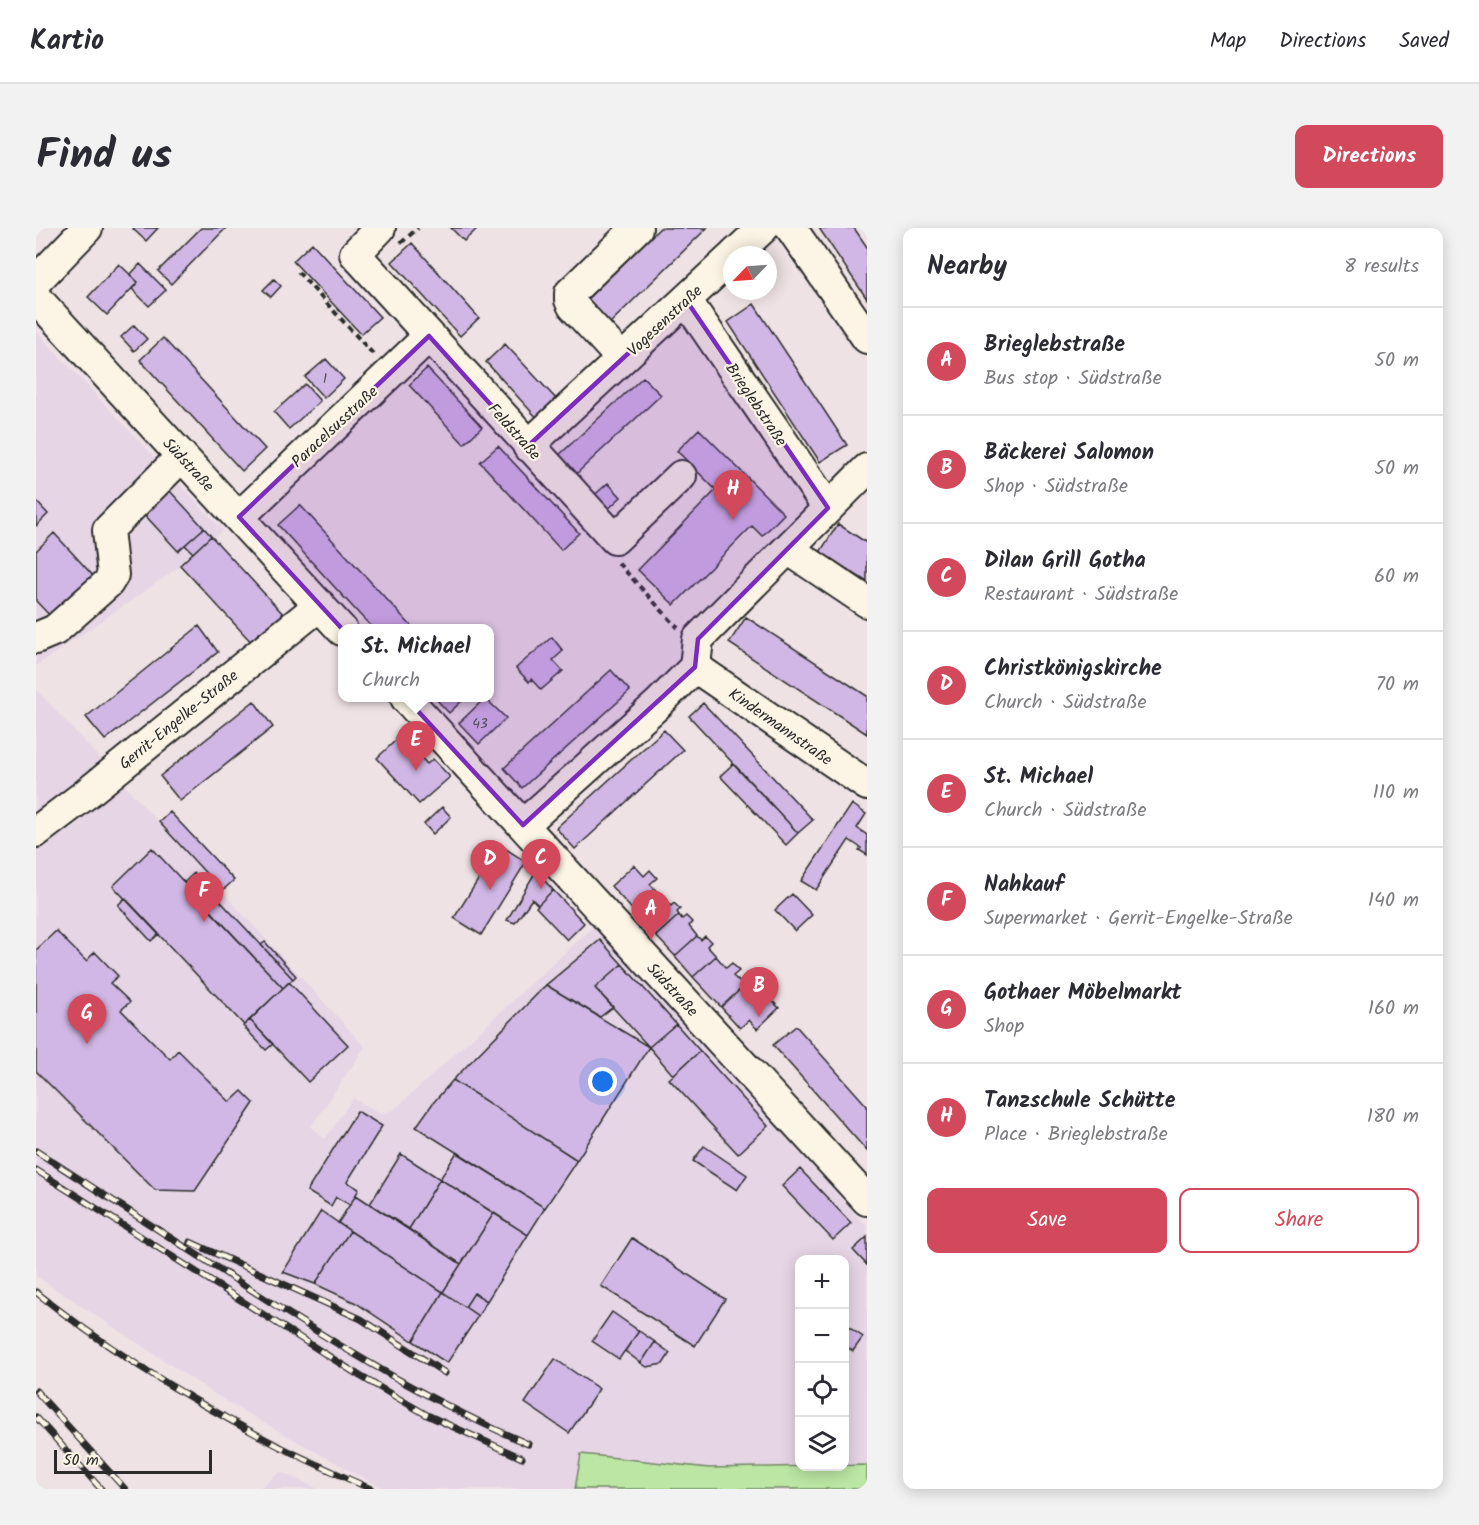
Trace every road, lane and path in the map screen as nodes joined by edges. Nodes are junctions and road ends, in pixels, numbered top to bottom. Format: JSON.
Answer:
{"nodes":[{"id":1,"x":87,"y":228,"type":"edge"},
{"id":2,"x":380,"y":228,"type":"edge"},
{"id":3,"x":637,"y":228,"type":"edge"},
{"id":4,"x":763,"y":228,"type":"edge"},
{"id":5,"x":791,"y":228,"type":"edge"},
{"id":6,"x":744,"y":246,"type":"edge"},
{"id":7,"x":723,"y":265,"type":"edge"},
{"id":8,"x":298,"y":272,"type":"dead end"},
{"id":9,"x":36,"y":280,"type":"edge"},
{"id":10,"x":36,"y":298,"type":"edge"},
{"id":11,"x":686,"y":300,"type":"junction"},
{"id":12,"x":429,"y":336,"type":"junction"},
{"id":13,"x":867,"y":338,"type":"edge"},
{"id":14,"x":622,"y":360,"type":"junction"},
{"id":15,"x":390,"y":373,"type":"junction"},
{"id":16,"x":528,"y":446,"type":"junction"},
{"id":17,"x":182,"y":456,"type":"junction"},
{"id":18,"x":867,"y":469,"type":"edge"},
{"id":19,"x":681,"y":476,"type":"dead end"},
{"id":20,"x":828,"y":508,"type":"junction"},
{"id":21,"x":239,"y":517,"type":"junction"},
{"id":22,"x":615,"y":539,"type":"junction"},
{"id":23,"x":788,"y":549,"type":"junction"},
{"id":24,"x":867,"y":602,"type":"edge"},
{"id":25,"x":320,"y":605,"type":"junction"},
{"id":26,"x":338,"y":625,"type":"edge"},
{"id":27,"x":36,"y":638,"type":"edge"},
{"id":28,"x":696,"y":658,"type":"junction"},
{"id":29,"x":410,"y":702,"type":"edge"},
{"id":30,"x":862,"y":773,"type":"edge"},
{"id":31,"x":523,"y":825,"type":"junction"},
{"id":32,"x":36,"y":832,"type":"edge"},
{"id":33,"x":867,"y":1200,"type":"edge"}],
"edges":[{"from":1,"to":9,"type":"street"},
{"from":2,"to":12,"type":"street","name":"Feldstraße"},
{"from":3,"to":14,"type":"street","name":"Vogesenstraße"},
{"from":4,"to":6,"type":"street","name":"Vogesenstraße"},
{"from":5,"to":13,"type":"street"},
{"from":7,"to":11,"type":"street","name":"Vogesenstraße"},
{"from":8,"to":15,"type":"path"},
{"from":10,"to":17,"type":"street","name":"Südstraße"},
{"from":11,"to":14,"type":"street","name":"Vogesenstraße"},
{"from":11,"to":20,"type":"street","name":"Brieglebstraße"},
{"from":12,"to":15,"type":"street","name":"Paracelsusstraße"},
{"from":12,"to":16,"type":"street","name":"Feldstraße"},
{"from":14,"to":16,"type":"street","name":"Vogesenstraße"},
{"from":15,"to":21,"type":"street","name":"Paracelsusstraße"},
{"from":16,"to":22,"type":"street","name":"Feldstraße"},
{"from":17,"to":21,"type":"street","name":"Südstraße"},
{"from":17,"to":27,"type":"street"},
{"from":18,"to":20,"type":"street"},
{"from":19,"to":22,"type":"street"},
{"from":20,"to":23,"type":"street"},
{"from":21,"to":25,"type":"street","name":"Südstraße"},
{"from":22,"to":28,"type":"path"},
{"from":23,"to":24,"type":"street"},
{"from":23,"to":28,"type":"street"},
{"from":25,"to":26,"type":"street","name":"Südstraße"},
{"from":25,"to":32,"type":"street","name":"Gerrit-Engelke-Straße"},
{"from":28,"to":30,"type":"street","name":"Kindermannstraße"},
{"from":28,"to":31,"type":"street"},
{"from":29,"to":31,"type":"street","name":"Südstraße"},
{"from":31,"to":33,"type":"street","name":"Südstraße"}]}
